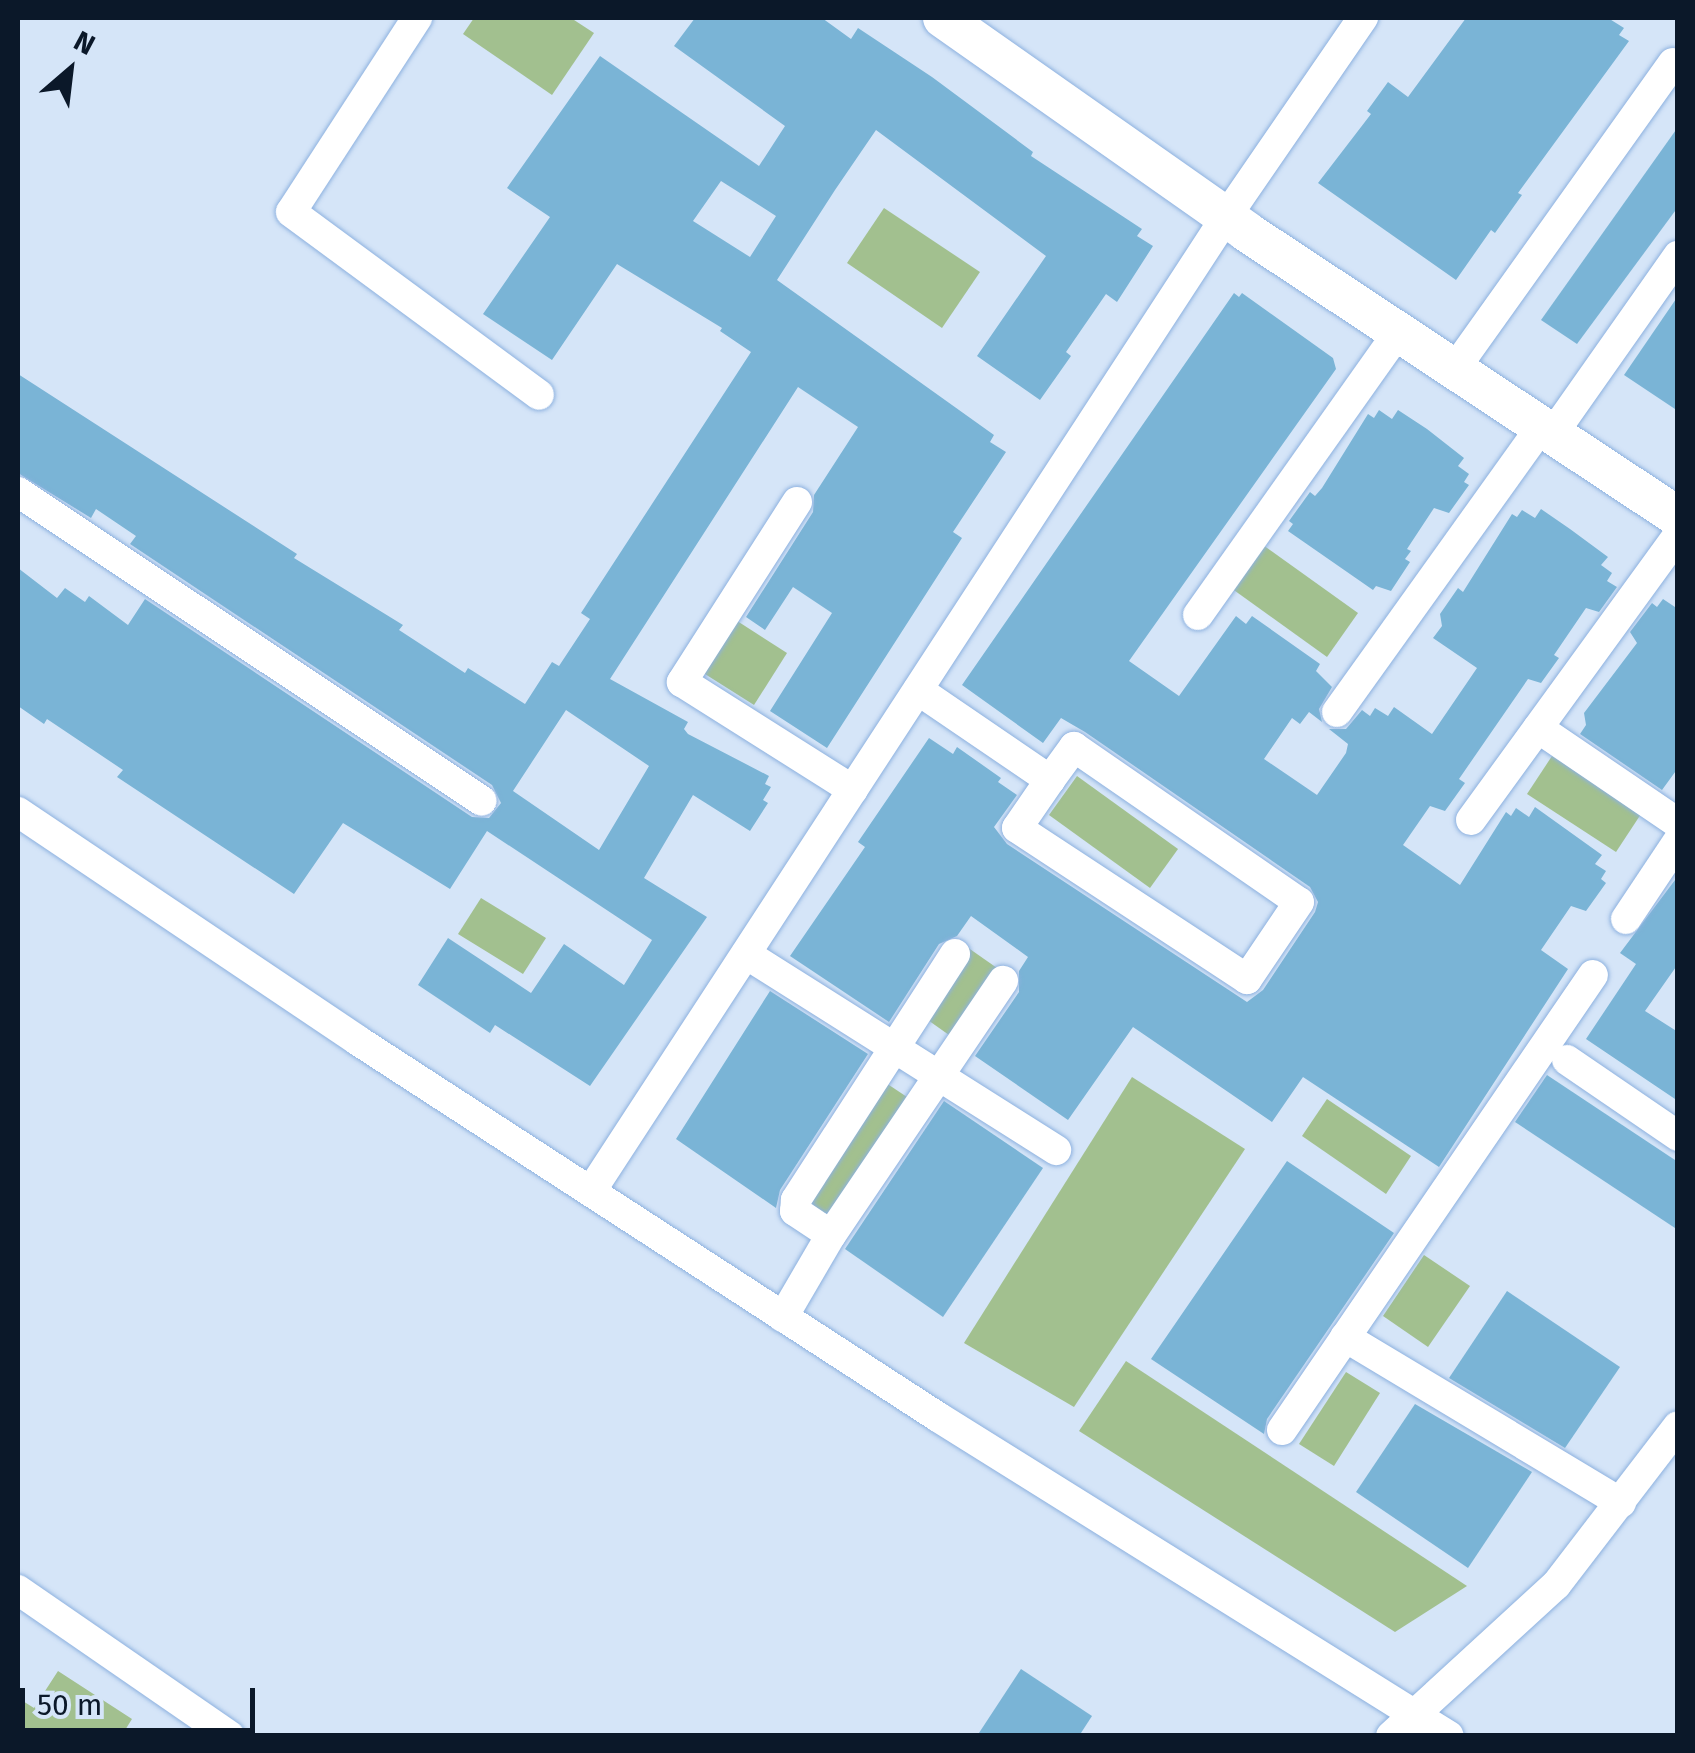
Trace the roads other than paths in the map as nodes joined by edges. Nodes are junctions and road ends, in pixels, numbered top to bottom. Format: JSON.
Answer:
{"nodes":[{"id":1,"x":417,"y":18,"type":"edge"},
{"id":2,"x":943,"y":18,"type":"edge"},
{"id":3,"x":1364,"y":18,"type":"edge"},
{"id":4,"x":1673,"y":63,"type":"dead end"},
{"id":5,"x":1226,"y":218,"type":"junction"},
{"id":6,"x":1678,"y":256,"type":"edge"},
{"id":7,"x":1398,"y":333,"type":"junction"},
{"id":8,"x":1454,"y":370,"type":"junction"},
{"id":9,"x":539,"y":395,"type":"dead end"},
{"id":10,"x":1547,"y":431,"type":"junction"},
{"id":11,"x":18,"y":493,"type":"edge"},
{"id":12,"x":796,"y":502,"type":"dead end"},
{"id":13,"x":1678,"y":517,"type":"edge"},
{"id":14,"x":1678,"y":536,"type":"edge"},
{"id":15,"x":1198,"y":615,"type":"dead end"},
{"id":16,"x":918,"y":690,"type":"junction"},
{"id":17,"x":1336,"y":712,"type":"dead end"},
{"id":18,"x":1538,"y":728,"type":"junction"},
{"id":19,"x":1050,"y":780,"type":"junction"},
{"id":20,"x":852,"y":790,"type":"junction"},
{"id":21,"x":482,"y":802,"type":"dead end"},
{"id":22,"x":18,"y":812,"type":"edge"},
{"id":23,"x":1472,"y":820,"type":"dead end"},
{"id":24,"x":1678,"y":823,"type":"edge"},
{"id":25,"x":1678,"y":842,"type":"edge"},
{"id":26,"x":1626,"y":919,"type":"dead end"},
{"id":27,"x":746,"y":954,"type":"junction"},
{"id":28,"x":955,"y":954,"type":"dead end"},
{"id":29,"x":1593,"y":975,"type":"dead end"},
{"id":30,"x":1003,"y":981,"type":"dead end"},
{"id":31,"x":896,"y":1048,"type":"junction"},
{"id":32,"x":1567,"y":1060,"type":"dead end"},
{"id":33,"x":938,"y":1076,"type":"junction"},
{"id":34,"x":1678,"y":1136,"type":"edge"},
{"id":35,"x":1056,"y":1150,"type":"dead end"},
{"id":36,"x":591,"y":1191,"type":"junction"},
{"id":37,"x":831,"y":1235,"type":"junction"},
{"id":38,"x":783,"y":1316,"type":"junction"},
{"id":39,"x":1345,"y":1338,"type":"junction"},
{"id":40,"x":1678,"y":1426,"type":"edge"},
{"id":41,"x":1282,"y":1430,"type":"dead end"},
{"id":42,"x":1622,"y":1503,"type":"junction"},
{"id":43,"x":18,"y":1590,"type":"edge"},
{"id":44,"x":1418,"y":1712,"type":"junction"},
{"id":45,"x":230,"y":1736,"type":"edge"},
{"id":46,"x":1391,"y":1736,"type":"edge"},
{"id":47,"x":1449,"y":1736,"type":"edge"}],
"edges":[{"from":1,"to":9,"type":"street"},
{"from":2,"to":5,"type":"street"},
{"from":3,"to":5,"type":"street"},
{"from":4,"to":8,"type":"street"},
{"from":5,"to":7,"type":"street"},
{"from":5,"to":16,"type":"street"},
{"from":6,"to":10,"type":"street"},
{"from":7,"to":8,"type":"street"},
{"from":7,"to":15,"type":"street"},
{"from":8,"to":10,"type":"street"},
{"from":10,"to":13,"type":"street"},
{"from":10,"to":17,"type":"street"},
{"from":11,"to":21,"type":"street"},
{"from":12,"to":20,"type":"street"},
{"from":14,"to":18,"type":"street"},
{"from":16,"to":19,"type":"street"},
{"from":16,"to":20,"type":"street"},
{"from":18,"to":23,"type":"street"},
{"from":18,"to":24,"type":"street"},
{"from":19,"to":19,"type":"street"},
{"from":20,"to":27,"type":"street"},
{"from":22,"to":36,"type":"street"},
{"from":25,"to":26,"type":"street"},
{"from":27,"to":31,"type":"street"},
{"from":27,"to":36,"type":"street"},
{"from":28,"to":31,"type":"street"},
{"from":29,"to":39,"type":"street"},
{"from":30,"to":33,"type":"street"},
{"from":31,"to":33,"type":"street"},
{"from":31,"to":37,"type":"street"},
{"from":32,"to":34,"type":"street"},
{"from":33,"to":35,"type":"street"},
{"from":33,"to":37,"type":"street"},
{"from":36,"to":38,"type":"street"},
{"from":37,"to":38,"type":"street"},
{"from":38,"to":44,"type":"street"},
{"from":39,"to":41,"type":"street"},
{"from":39,"to":42,"type":"street"},
{"from":40,"to":42,"type":"street"},
{"from":42,"to":44,"type":"street"},
{"from":43,"to":45,"type":"street"},
{"from":44,"to":46,"type":"street"},
{"from":44,"to":47,"type":"street"}]}
